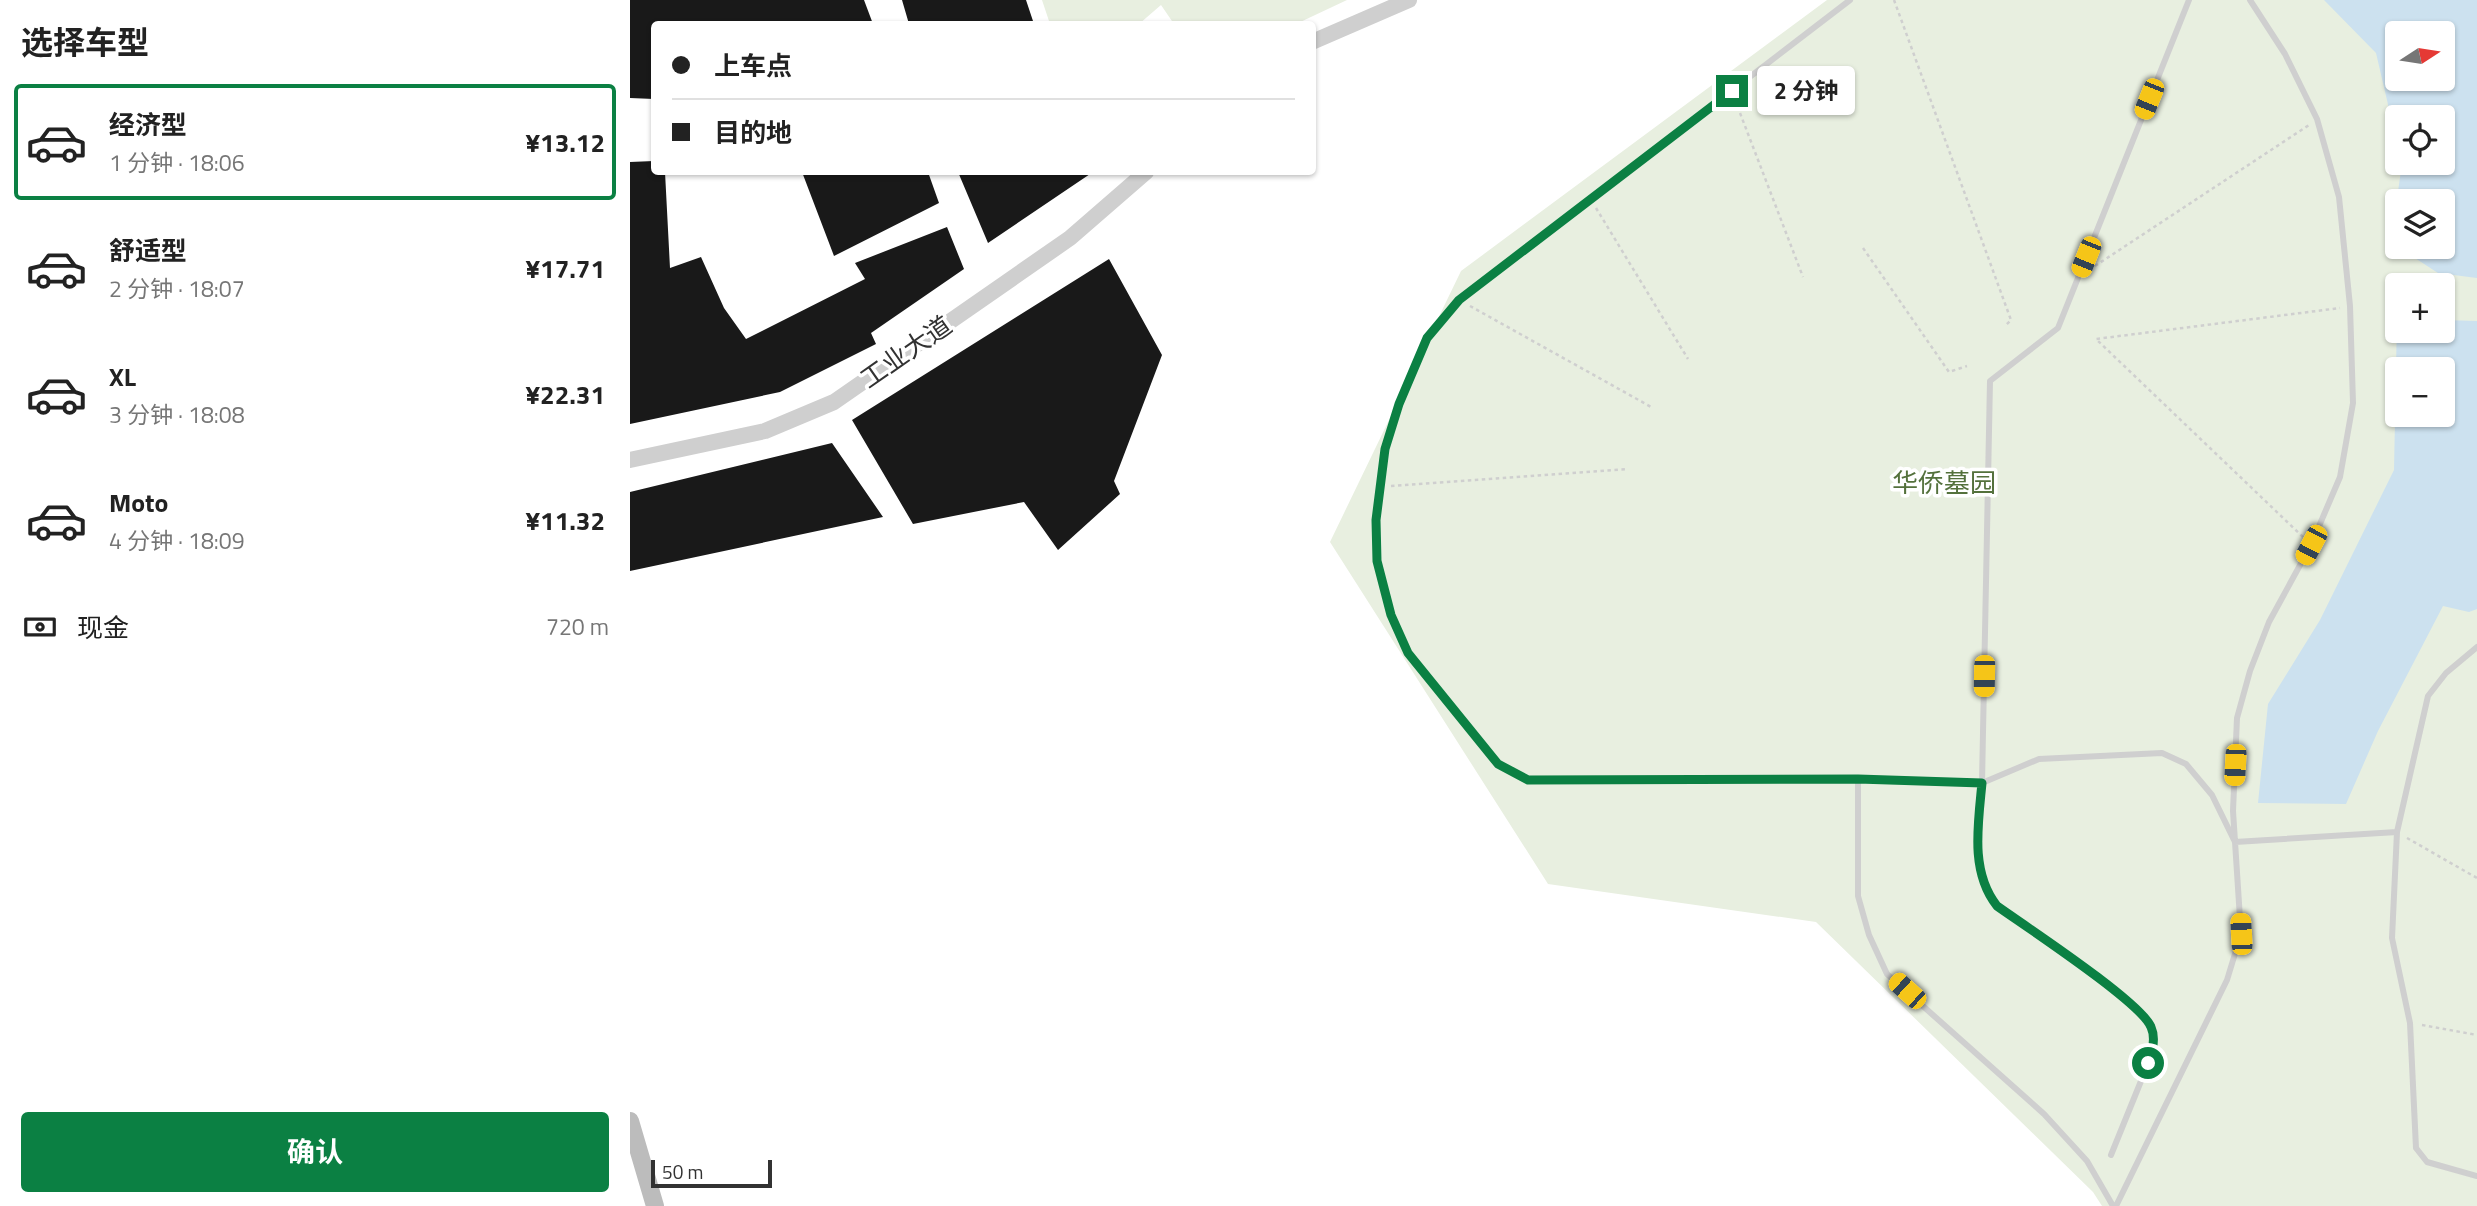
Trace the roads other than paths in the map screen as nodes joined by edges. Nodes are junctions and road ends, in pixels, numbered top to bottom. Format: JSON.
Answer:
{"nodes":[{"id":1,"x":1409,"y":0,"type":"edge"},
{"id":2,"x":1850,"y":0,"type":"edge"},
{"id":3,"x":2189,"y":0,"type":"edge"},
{"id":4,"x":2250,"y":0,"type":"edge"},
{"id":5,"x":1316,"y":40,"type":"edge"},
{"id":6,"x":1143,"y":175,"type":"edge"},
{"id":7,"x":630,"y":460,"type":"edge"},
{"id":8,"x":2477,"y":647,"type":"edge"},
{"id":9,"x":1858,"y":779,"type":"junction"},
{"id":10,"x":1982,"y":783,"type":"junction"},
{"id":11,"x":2398,"y":832,"type":"junction"},
{"id":12,"x":2235,"y":842,"type":"junction"},
{"id":13,"x":630,"y":1121,"type":"edge"},
{"id":14,"x":2111,"y":1155,"type":"dead end"},
{"id":15,"x":2477,"y":1175,"type":"edge"},
{"id":16,"x":655,"y":1206,"type":"edge"},
{"id":17,"x":2115,"y":1206,"type":"edge"}],
"edges":[{"from":1,"to":5,"type":"street"},
{"from":2,"to":9,"type":"lane"},
{"from":3,"to":10,"type":"lane"},
{"from":4,"to":12,"type":"lane"},
{"from":6,"to":7,"type":"street","name":"工业大道"},
{"from":8,"to":11,"type":"lane"},
{"from":9,"to":10,"type":"lane"},
{"from":9,"to":17,"type":"lane"},
{"from":10,"to":12,"type":"lane"},
{"from":10,"to":14,"type":"lane"},
{"from":11,"to":12,"type":"lane"},
{"from":11,"to":15,"type":"lane"},
{"from":12,"to":17,"type":"lane"},
{"from":13,"to":16,"type":"main road"}]}
